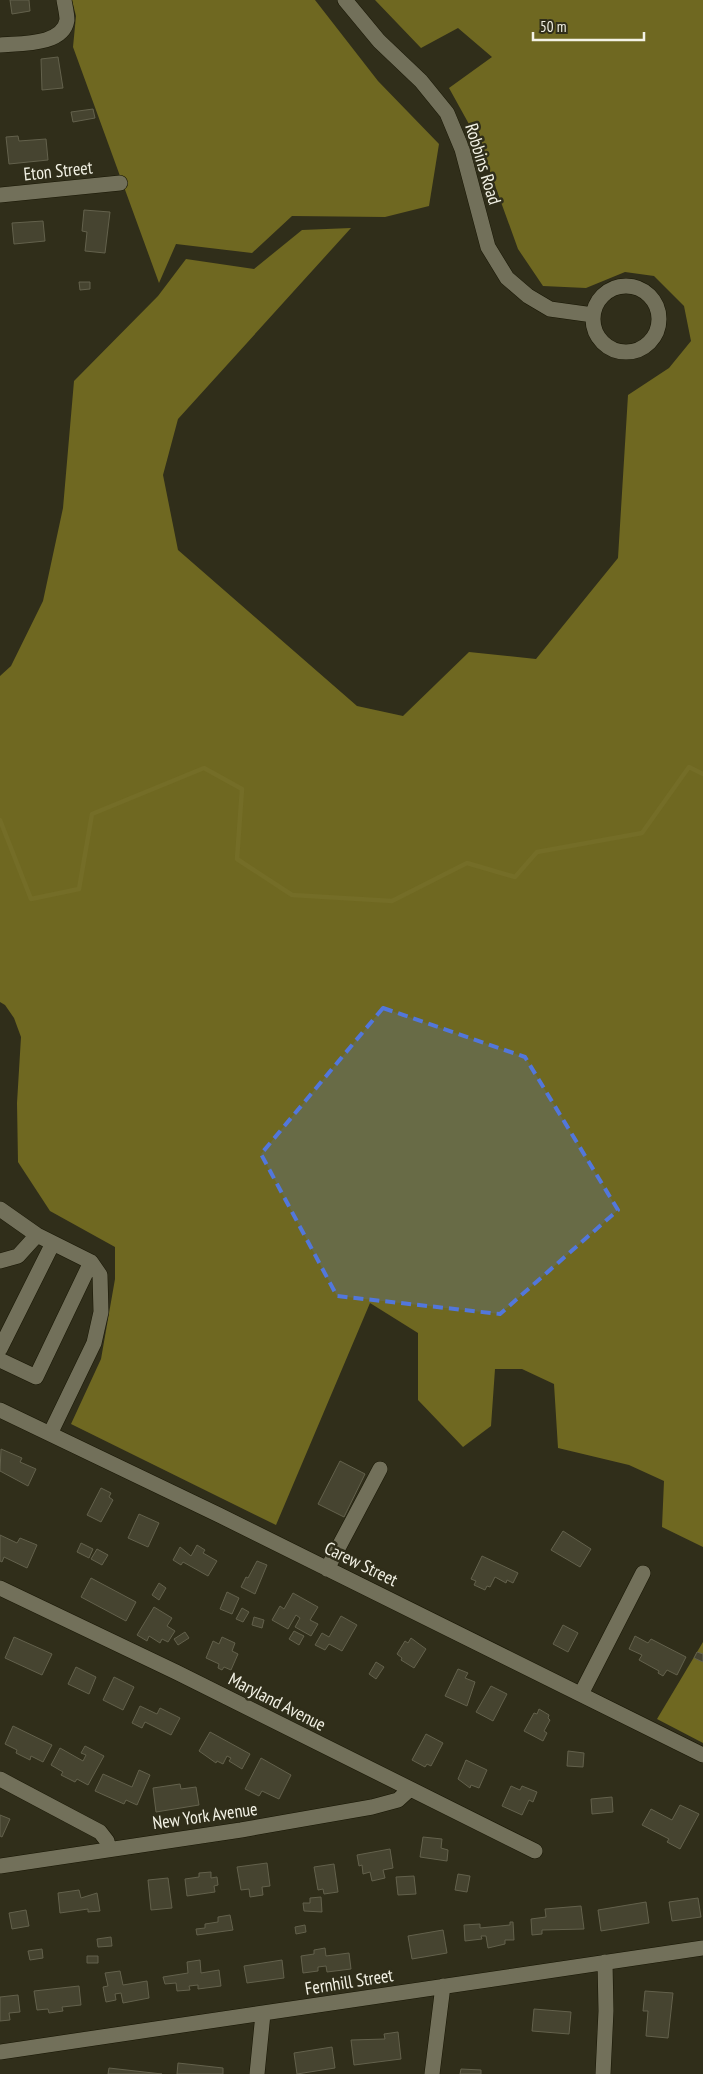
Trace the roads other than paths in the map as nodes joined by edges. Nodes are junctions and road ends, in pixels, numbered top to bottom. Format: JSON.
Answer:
{"nodes":[{"id":1,"x":64,"y":0,"type":"edge"},
{"id":2,"x":345,"y":0,"type":"edge"},
{"id":3,"x":0,"y":45,"type":"edge"},
{"id":4,"x":120,"y":183,"type":"dead end"},
{"id":5,"x":0,"y":195,"type":"edge"},
{"id":6,"x":592,"y":315,"type":"junction"},
{"id":7,"x":0,"y":1209,"type":"edge"},
{"id":8,"x":37,"y":1235,"type":"junction"},
{"id":9,"x":53,"y":1243,"type":"junction"},
{"id":10,"x":0,"y":1261,"type":"edge"},
{"id":11,"x":91,"y":1262,"type":"junction"},
{"id":12,"x":0,"y":1349,"type":"edge"},
{"id":13,"x":0,"y":1360,"type":"edge"},
{"id":14,"x":0,"y":1410,"type":"edge"},
{"id":15,"x":50,"y":1434,"type":"junction"},
{"id":16,"x":380,"y":1470,"type":"dead end"},
{"id":17,"x":327,"y":1568,"type":"junction"},
{"id":18,"x":643,"y":1573,"type":"dead end"},
{"id":19,"x":0,"y":1588,"type":"edge"},
{"id":20,"x":581,"y":1694,"type":"junction"},
{"id":21,"x":703,"y":1756,"type":"edge"},
{"id":22,"x":0,"y":1779,"type":"edge"},
{"id":23,"x":410,"y":1789,"type":"junction"},
{"id":24,"x":108,"y":1848,"type":"junction"},
{"id":25,"x":535,"y":1851,"type":"dead end"},
{"id":26,"x":0,"y":1866,"type":"edge"},
{"id":27,"x":703,"y":1948,"type":"edge"},
{"id":28,"x":605,"y":1962,"type":"junction"},
{"id":29,"x":443,"y":1986,"type":"junction"},
{"id":30,"x":263,"y":2014,"type":"junction"},
{"id":31,"x":0,"y":2052,"type":"edge"},
{"id":32,"x":257,"y":2074,"type":"edge"},
{"id":33,"x":432,"y":2074,"type":"edge"},
{"id":34,"x":603,"y":2074,"type":"edge"}],
"edges":[{"from":1,"to":3,"type":"street"},
{"from":2,"to":6,"type":"street","name":"Robbins Road"},
{"from":4,"to":5,"type":"street","name":"Eton Street"},
{"from":6,"to":6,"type":"street"},
{"from":7,"to":8,"type":"street"},
{"from":8,"to":9,"type":"street"},
{"from":8,"to":10,"type":"street"},
{"from":9,"to":11,"type":"street"},
{"from":9,"to":12,"type":"street"},
{"from":11,"to":13,"type":"street"},
{"from":11,"to":15,"type":"street"},
{"from":14,"to":15,"type":"street","name":"Carew Street"},
{"from":15,"to":17,"type":"street","name":"Carew Street"},
{"from":16,"to":17,"type":"street"},
{"from":17,"to":20,"type":"street","name":"Carew Street"},
{"from":18,"to":20,"type":"street"},
{"from":19,"to":23,"type":"street","name":"Maryland Avenue"},
{"from":20,"to":21,"type":"street","name":"Carew Street"},
{"from":22,"to":24,"type":"street"},
{"from":23,"to":24,"type":"street","name":"New York Avenue"},
{"from":23,"to":25,"type":"street","name":"Maryland Avenue"},
{"from":24,"to":26,"type":"street","name":"New York Avenue"},
{"from":27,"to":28,"type":"street","name":"Fernhill Street"},
{"from":28,"to":29,"type":"street","name":"Fernhill Street"},
{"from":28,"to":34,"type":"street"},
{"from":29,"to":30,"type":"street","name":"Fernhill Street"},
{"from":29,"to":33,"type":"street"},
{"from":30,"to":31,"type":"street","name":"Fernhill Street"},
{"from":30,"to":32,"type":"street"}]}
